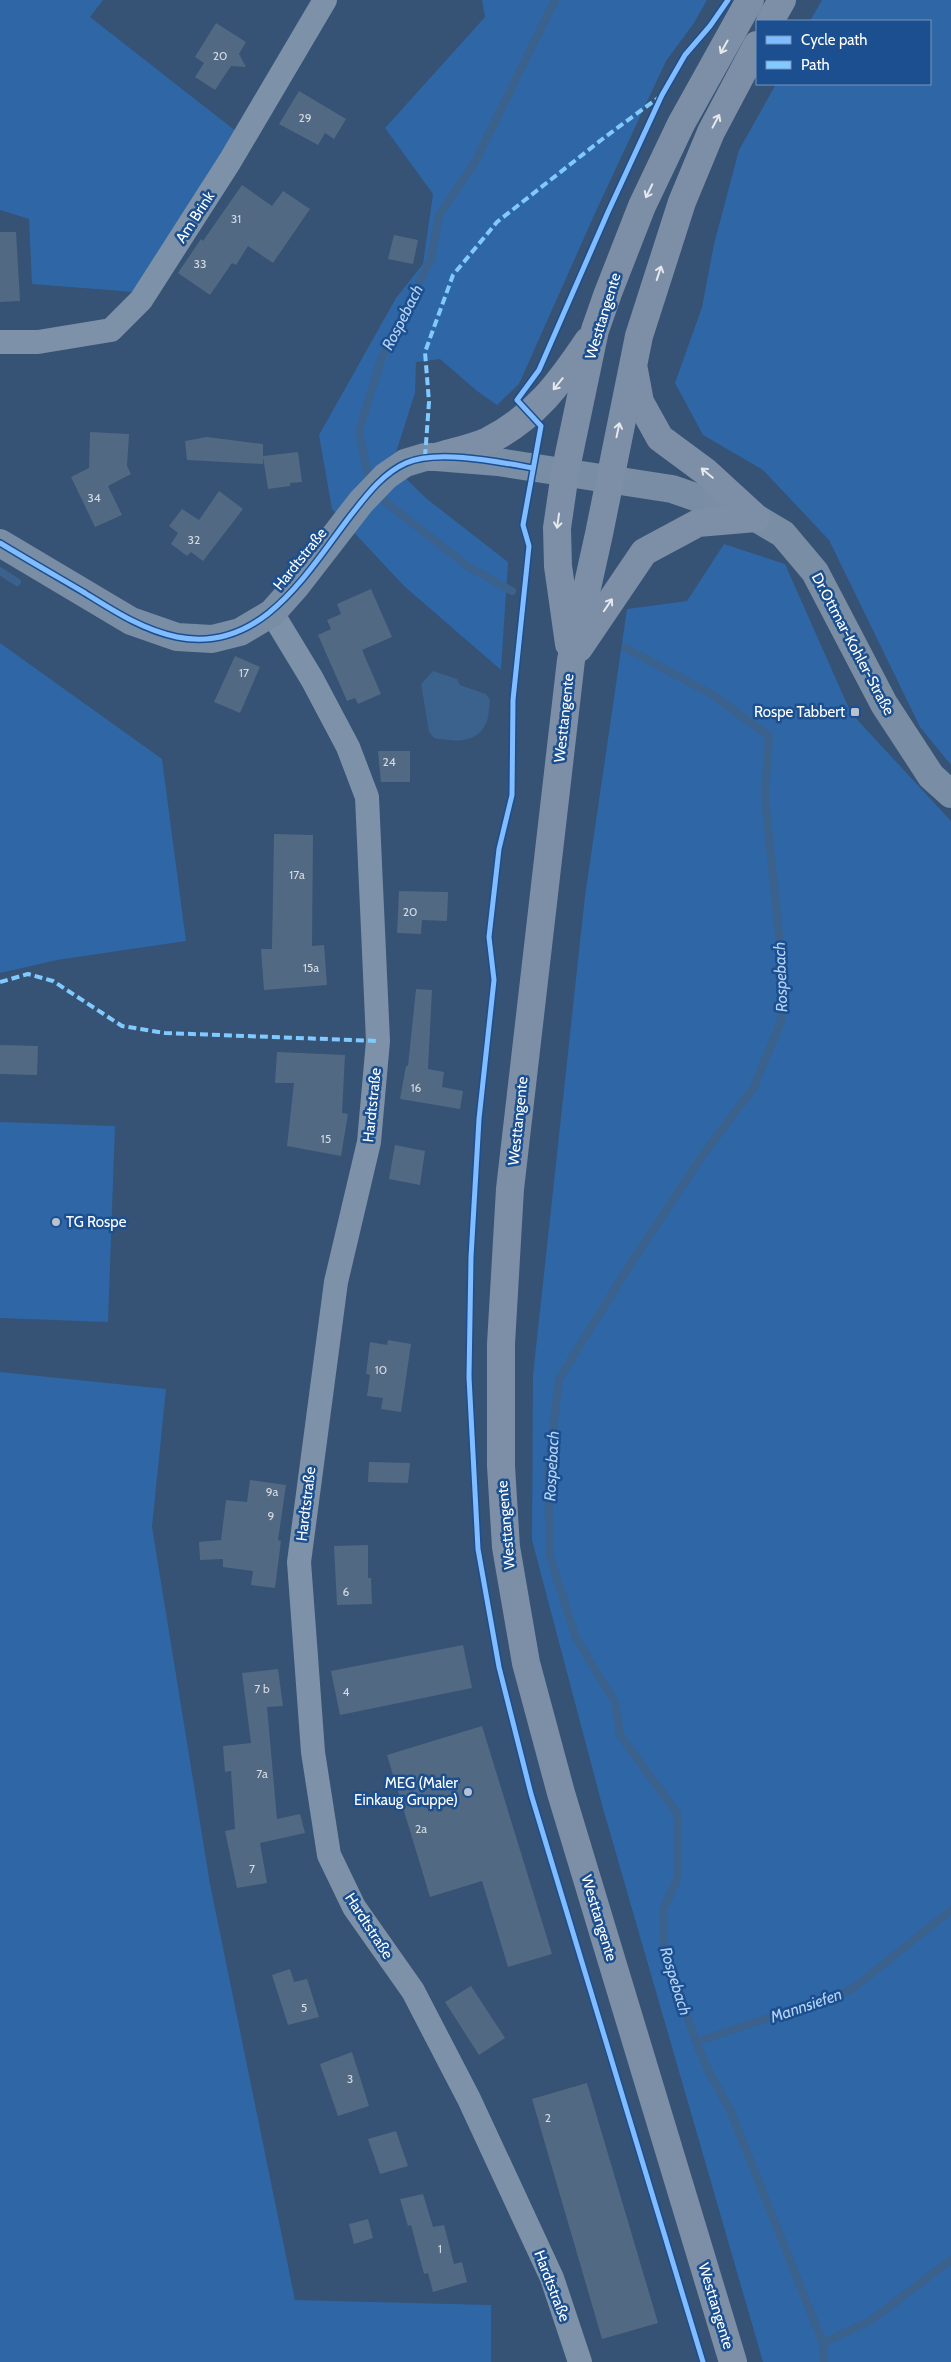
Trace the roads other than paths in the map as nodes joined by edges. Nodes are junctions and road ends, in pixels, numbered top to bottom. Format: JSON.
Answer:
{"nodes":[{"id":1,"x":324,"y":0,"type":"edge"},
{"id":2,"x":750,"y":0,"type":"edge"},
{"id":3,"x":782,"y":0,"type":"edge"},
{"id":4,"x":771,"y":20,"type":"edge"},
{"id":5,"x":756,"y":48,"type":"edge"},
{"id":6,"x":596,"y":330,"type":"junction"},
{"id":7,"x":0,"y":342,"type":"edge"},
{"id":8,"x":632,"y":362,"type":"junction"},
{"id":9,"x":436,"y":457,"type":"junction"},
{"id":10,"x":565,"y":473,"type":"junction"},
{"id":11,"x":609,"y":478,"type":"junction"},
{"id":12,"x":756,"y":518,"type":"junction"},
{"id":13,"x":0,"y":543,"type":"edge"},
{"id":14,"x":272,"y":613,"type":"junction"},
{"id":15,"x":571,"y":660,"type":"junction"},
{"id":16,"x":951,"y":794,"type":"edge"},
{"id":17,"x":580,"y":2362,"type":"edge"},
{"id":18,"x":733,"y":2362,"type":"edge"}],
"edges":[{"from":1,"to":7,"type":"street","name":"Am Brink"},
{"from":2,"to":6,"type":"main road","name":"Westtangente","one_way":true},
{"from":3,"to":4,"type":"main road"},
{"from":8,"to":5,"type":"main road","name":"Westtangente","one_way":true},
{"from":6,"to":9,"type":"main road","one_way":true},
{"from":6,"to":10,"type":"main road","name":"Westtangente"},
{"from":11,"to":8,"type":"main road","name":"Westtangente","one_way":true},
{"from":12,"to":8,"type":"main road","one_way":true},
{"from":9,"to":10,"type":"street","name":"Hardtstraße"},
{"from":9,"to":14,"type":"street","name":"Hardtstraße"},
{"from":10,"to":11,"type":"street","name":"Dr.Ottmar-Kohler-Straße"},
{"from":10,"to":15,"type":"main road","name":"Westtangente","one_way":true},
{"from":11,"to":12,"type":"street","name":"Dr.Ottmar-Kohler-Straße"},
{"from":11,"to":15,"type":"main road","name":"Westtangente"},
{"from":15,"to":12,"type":"main road","one_way":true},
{"from":12,"to":16,"type":"street","name":"Dr.Ottmar-Kohler-Straße"},
{"from":13,"to":14,"type":"street","name":"Hardtstraße"},
{"from":14,"to":17,"type":"street","name":"Hardtstraße"},
{"from":15,"to":18,"type":"main road","name":"Westtangente"}]}
